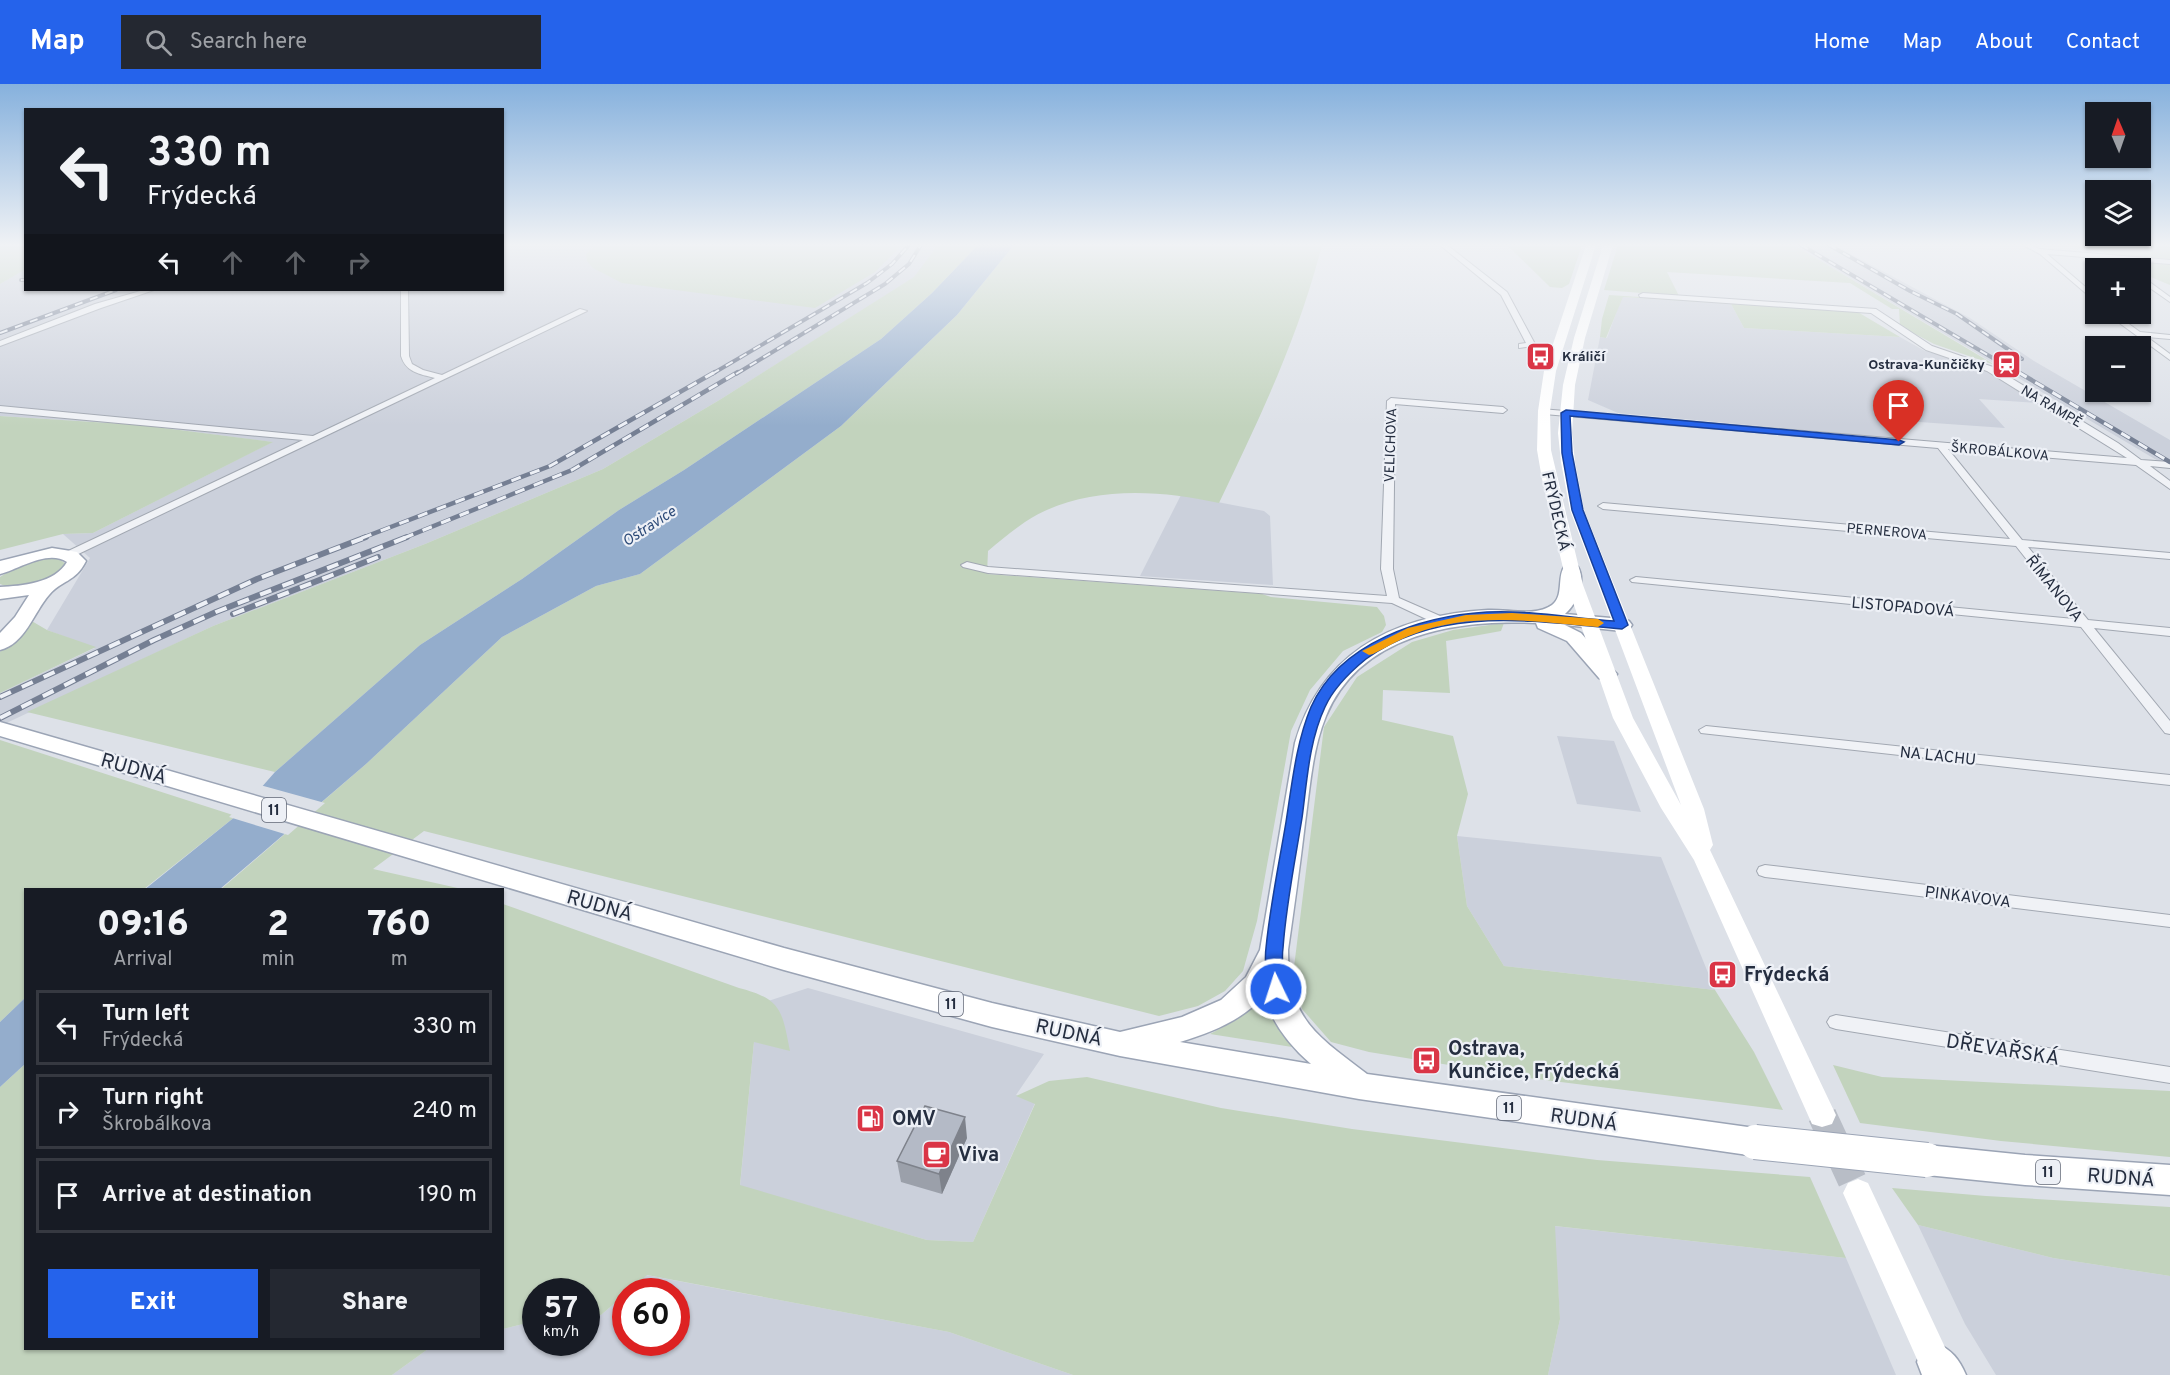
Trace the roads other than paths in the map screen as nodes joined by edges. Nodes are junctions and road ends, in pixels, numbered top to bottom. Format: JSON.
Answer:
{"nodes":[{"id":1,"x":100,"y":305,"type":"edge"},
{"id":2,"x":404,"y":305,"type":"edge"},
{"id":3,"x":1510,"y":305,"type":"edge"},
{"id":4,"x":1571,"y":305,"type":"edge"},
{"id":5,"x":1590,"y":305,"type":"edge"},
{"id":6,"x":1788,"y":305,"type":"edge"},
{"id":7,"x":583,"y":311,"type":"dead end"},
{"id":8,"x":2125,"y":324,"type":"edge"},
{"id":9,"x":2139,"y":334,"type":"junction"},
{"id":10,"x":2170,"y":337,"type":"edge"},
{"id":11,"x":0,"y":344,"type":"edge"},
{"id":12,"x":1522,"y":346,"type":"dead end"},
{"id":13,"x":2170,"y":358,"type":"edge"},
{"id":14,"x":442,"y":377,"type":"junction"},
{"id":15,"x":0,"y":409,"type":"edge"},
{"id":16,"x":1503,"y":410,"type":"dead end"},
{"id":17,"x":1544,"y":411,"type":"junction"},
{"id":18,"x":1566,"y":413,"type":"junction"},
{"id":19,"x":311,"y":438,"type":"junction"},
{"id":20,"x":1941,"y":446,"type":"junction"},
{"id":21,"x":2140,"y":463,"type":"junction"},
{"id":22,"x":2170,"y":465,"type":"edge"},
{"id":23,"x":2170,"y":486,"type":"edge"},
{"id":24,"x":1604,"y":506,"type":"dead end"},
{"id":25,"x":2019,"y":543,"type":"junction"},
{"id":26,"x":68,"y":555,"type":"junction"},
{"id":27,"x":2170,"y":556,"type":"edge"},
{"id":28,"x":967,"y":565,"type":"dead end"},
{"id":29,"x":0,"y":568,"type":"edge"},
{"id":30,"x":1571,"y":571,"type":"junction"},
{"id":31,"x":1636,"y":580,"type":"dead end"},
{"id":32,"x":55,"y":581,"type":"junction"},
{"id":33,"x":3,"y":593,"type":"edge"},
{"id":34,"x":1394,"y":600,"type":"junction"},
{"id":35,"x":1526,"y":618,"type":"junction"},
{"id":36,"x":1443,"y":622,"type":"junction"},
{"id":37,"x":1587,"y":622,"type":"junction"},
{"id":38,"x":2083,"y":623,"type":"junction"},
{"id":39,"x":1622,"y":625,"type":"junction"},
{"id":40,"x":0,"y":627,"type":"edge"},
{"id":41,"x":2170,"y":632,"type":"edge"},
{"id":42,"x":0,"y":645,"type":"edge"},
{"id":43,"x":1606,"y":675,"type":"junction"},
{"id":44,"x":2153,"y":708,"type":"junction"},
{"id":45,"x":2170,"y":710,"type":"edge"},
{"id":46,"x":0,"y":729,"type":"edge"},
{"id":47,"x":1706,"y":729,"type":"dead end"},
{"id":48,"x":2170,"y":730,"type":"edge"},
{"id":49,"x":2170,"y":780,"type":"edge"},
{"id":50,"x":1705,"y":860,"type":"junction"},
{"id":51,"x":1765,"y":871,"type":"dead end"},
{"id":52,"x":2170,"y":921,"type":"edge"},
{"id":53,"x":1274,"y":950,"type":"junction"},
{"id":54,"x":1836,"y":1022,"type":"dead end"},
{"id":55,"x":1120,"y":1044,"type":"junction"},
{"id":56,"x":2170,"y":1075,"type":"edge"},
{"id":57,"x":1359,"y":1086,"type":"junction"},
{"id":58,"x":1822,"y":1115,"type":"tunnel mouth"},
{"id":59,"x":2170,"y":1180,"type":"edge"},
{"id":60,"x":1858,"y":1193,"type":"tunnel mouth"},
{"id":61,"x":1941,"y":1371,"type":"edge"}],
"edges":[{"from":1,"to":11,"type":"street"},
{"from":2,"to":14,"type":"street"},
{"from":3,"to":12,"type":"street"},
{"from":4,"to":17,"type":"main road","name":"FRÝDECKÁ"},
{"from":5,"to":18,"type":"main road","name":"FRÝDECKÁ"},
{"from":6,"to":21,"type":"street","name":"NA RAMPĚ"},
{"from":7,"to":14,"type":"street"},
{"from":8,"to":9,"type":"street"},
{"from":9,"to":10,"type":"street"},
{"from":9,"to":13,"type":"street"},
{"from":14,"to":19,"type":"street"},
{"from":15,"to":19,"type":"street"},
{"from":16,"to":34,"type":"street","name":"VELICHOVA"},
{"from":17,"to":18,"type":"street","name":"ŠKROBÁLKOVA"},
{"from":17,"to":30,"type":"main road","name":"FRÝDECKÁ"},
{"from":18,"to":20,"type":"street","name":"ŠKROBÁLKOVA"},
{"from":18,"to":39,"type":"main road","name":"FRÝDECKÁ"},
{"from":19,"to":26,"type":"street"},
{"from":20,"to":21,"type":"street","name":"ŠKROBÁLKOVA"},
{"from":20,"to":25,"type":"street","name":"ŘÍMANOVA"},
{"from":21,"to":22,"type":"street","name":"ŠKROBÁLKOVA"},
{"from":21,"to":23,"type":"street","name":"NA RAMPĚ"},
{"from":24,"to":25,"type":"street","name":"PERNEROVA"},
{"from":25,"to":27,"type":"street","name":"PERNEROVA"},
{"from":25,"to":38,"type":"street","name":"ŘÍMANOVA"},
{"from":26,"to":29,"type":"main road"},
{"from":26,"to":32,"type":"main road"},
{"from":28,"to":34,"type":"street"},
{"from":30,"to":35,"type":"main road"},
{"from":30,"to":37,"type":"main road","name":"FRÝDECKÁ"},
{"from":31,"to":38,"type":"street","name":"LISTOPADOVÁ"},
{"from":32,"to":33,"type":"main road"},
{"from":32,"to":42,"type":"main road"},
{"from":33,"to":40,"type":"main road"},
{"from":34,"to":36,"type":"street"},
{"from":35,"to":36,"type":"main road"},
{"from":35,"to":37,"type":"main road"},
{"from":35,"to":43,"type":"main road"},
{"from":36,"to":53,"type":"main road"},
{"from":37,"to":39,"type":"main road"},
{"from":37,"to":43,"type":"main road","name":"FRÝDECKÁ"},
{"from":38,"to":41,"type":"street","name":"LISTOPADOVÁ"},
{"from":38,"to":44,"type":"street","name":"ŘÍMANOVA"},
{"from":39,"to":50,"type":"main road","name":"FRÝDECKÁ"},
{"from":43,"to":50,"type":"main road","name":"FRÝDECKÁ"},
{"from":44,"to":45,"type":"street"},
{"from":44,"to":48,"type":"street","name":"ŘÍMANOVA"},
{"from":46,"to":55,"type":"main road","name":"RUDNÁ","number":"11"},
{"from":47,"to":49,"type":"street","name":"NA LACHU"},
{"from":50,"to":58,"type":"main road","name":"FRÝDECKÁ"},
{"from":51,"to":52,"type":"street","name":"PINKAVOVA"},
{"from":53,"to":55,"type":"main road"},
{"from":53,"to":57,"type":"main road"},
{"from":54,"to":56,"type":"street","name":"DŘEVAŘSKÁ"},
{"from":55,"to":57,"type":"main road","name":"RUDNÁ","number":"11"},
{"from":57,"to":59,"type":"main road","name":"RUDNÁ","number":"11","bridge":true},
{"from":60,"to":61,"type":"main road"}]}
